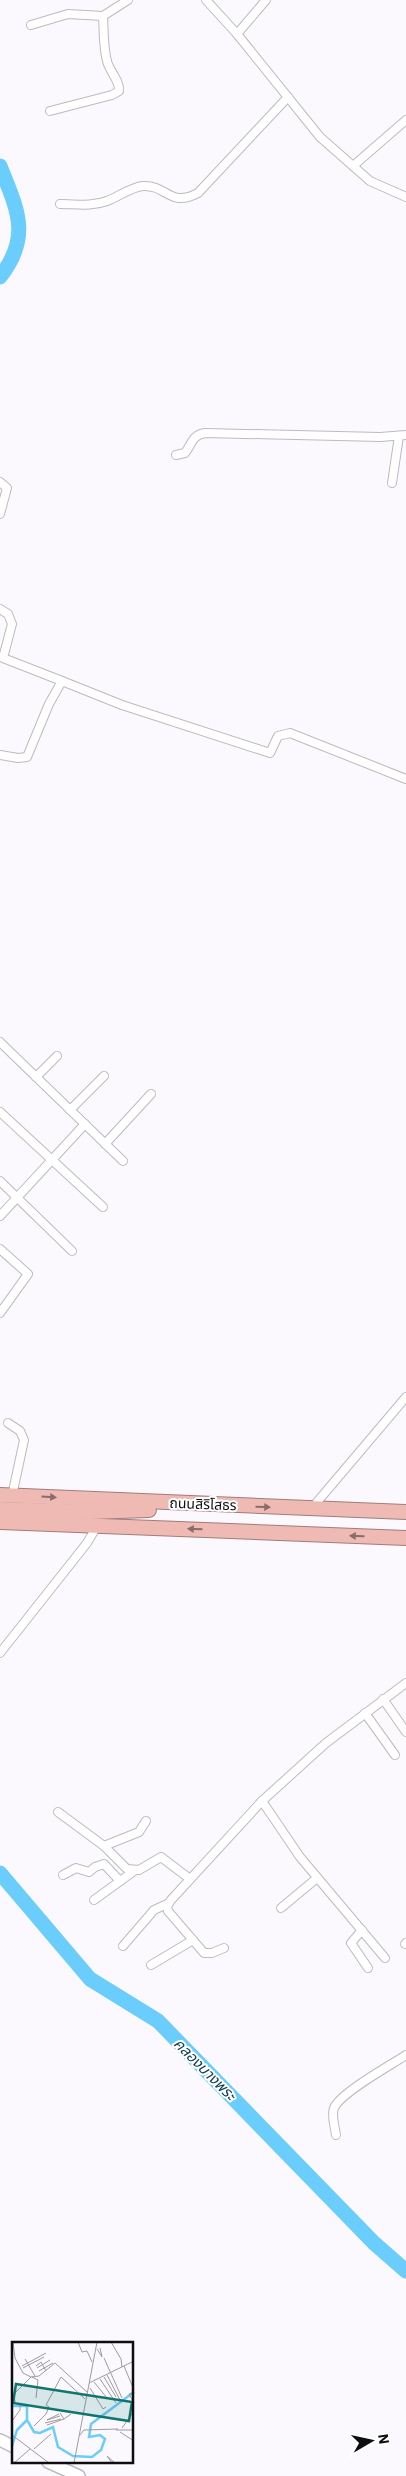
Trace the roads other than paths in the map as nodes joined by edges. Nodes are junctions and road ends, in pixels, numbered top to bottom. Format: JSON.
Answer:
{"nodes":[{"id":1,"x":128,"y":0,"type":"edge"},
{"id":2,"x":206,"y":0,"type":"edge"},
{"id":3,"x":266,"y":0,"type":"edge"},
{"id":4,"x":103,"y":16,"type":"junction"},
{"id":5,"x":30,"y":25,"type":"dead end"},
{"id":6,"x":237,"y":34,"type":"junction"},
{"id":7,"x":288,"y":97,"type":"junction"},
{"id":8,"x":50,"y":111,"type":"dead end"},
{"id":9,"x":406,"y":120,"type":"edge"},
{"id":10,"x":353,"y":166,"type":"junction"},
{"id":11,"x":406,"y":197,"type":"edge"},
{"id":12,"x":60,"y":204,"type":"dead end"},
{"id":13,"x":402,"y":436,"type":"edge"},
{"id":14,"x":176,"y":455,"type":"dead end"},
{"id":15,"x":0,"y":482,"type":"edge"},
{"id":16,"x":392,"y":482,"type":"dead end"},
{"id":17,"x":0,"y":514,"type":"edge"},
{"id":18,"x":0,"y":609,"type":"edge"},
{"id":19,"x":62,"y":681,"type":"junction"},
{"id":20,"x":0,"y":754,"type":"edge"},
{"id":21,"x":406,"y":779,"type":"edge"},
{"id":22,"x":0,"y":1042,"type":"edge"},
{"id":23,"x":57,"y":1056,"type":"dead end"},
{"id":24,"x":104,"y":1076,"type":"dead end"},
{"id":25,"x":36,"y":1077,"type":"junction"},
{"id":26,"x":151,"y":1094,"type":"dead end"},
{"id":27,"x":70,"y":1110,"type":"junction"},
{"id":28,"x":0,"y":1112,"type":"edge"},
{"id":29,"x":85,"y":1124,"type":"junction"},
{"id":30,"x":105,"y":1144,"type":"junction"},
{"id":31,"x":53,"y":1160,"type":"junction"},
{"id":32,"x":123,"y":1161,"type":"dead end"},
{"id":33,"x":0,"y":1181,"type":"edge"},
{"id":34,"x":18,"y":1198,"type":"junction"},
{"id":35,"x":102,"y":1207,"type":"dead end"},
{"id":36,"x":0,"y":1216,"type":"edge"},
{"id":37,"x":0,"y":1249,"type":"edge"},
{"id":38,"x":72,"y":1250,"type":"dead end"},
{"id":39,"x":0,"y":1313,"type":"edge"},
{"id":40,"x":406,"y":1397,"type":"edge"},
{"id":41,"x":8,"y":1423,"type":"dead end"},
{"id":42,"x":6,"y":1495,"type":"edge"},
{"id":43,"x":217,"y":1505,"type":"junction"},
{"id":44,"x":0,"y":1508,"type":"edge"},
{"id":45,"x":312,"y":1508,"type":"junction"},
{"id":46,"x":406,"y":1512,"type":"edge"},
{"id":47,"x":0,"y":1522,"type":"edge"},
{"id":48,"x":98,"y":1526,"type":"junction"},
{"id":49,"x":406,"y":1538,"type":"edge"},
{"id":50,"x":0,"y":1654,"type":"edge"},
{"id":51,"x":406,"y":1683,"type":"edge"},
{"id":52,"x":383,"y":1700,"type":"junction"},
{"id":53,"x":364,"y":1713,"type":"junction"},
{"id":54,"x":406,"y":1732,"type":"edge"},
{"id":55,"x":395,"y":1755,"type":"dead end"},
{"id":56,"x":262,"y":1802,"type":"junction"},
{"id":57,"x":58,"y":1812,"type":"dead end"},
{"id":58,"x":146,"y":1822,"type":"dead end"},
{"id":59,"x":104,"y":1846,"type":"junction"},
{"id":60,"x":134,"y":1871,"type":"junction"},
{"id":61,"x":63,"y":1875,"type":"dead end"},
{"id":62,"x":317,"y":1878,"type":"junction"},
{"id":63,"x":190,"y":1879,"type":"junction"},
{"id":64,"x":120,"y":1881,"type":"junction"},
{"id":65,"x":94,"y":1900,"type":"dead end"},
{"id":66,"x":169,"y":1903,"type":"junction"},
{"id":67,"x":281,"y":1908,"type":"dead end"},
{"id":68,"x":362,"y":1930,"type":"junction"},
{"id":69,"x":193,"y":1940,"type":"junction"},
{"id":70,"x":123,"y":1946,"type":"dead end"},
{"id":71,"x":224,"y":1948,"type":"dead end"},
{"id":72,"x":385,"y":1958,"type":"dead end"},
{"id":73,"x":151,"y":1965,"type":"dead end"},
{"id":74,"x":368,"y":1968,"type":"dead end"},
{"id":75,"x":406,"y":2055,"type":"edge"},
{"id":76,"x":336,"y":2135,"type":"dead end"},
{"id":77,"x":0,"y":2440,"type":"edge"},
{"id":78,"x":12,"y":2446,"type":"edge"},
{"id":79,"x":52,"y":2464,"type":"edge"},
{"id":80,"x":79,"y":2476,"type":"edge"}],
"edges":[{"from":1,"to":4,"type":"street"},
{"from":2,"to":6,"type":"street"},
{"from":3,"to":6,"type":"street"},
{"from":4,"to":5,"type":"street"},
{"from":4,"to":8,"type":"street"},
{"from":6,"to":7,"type":"street"},
{"from":7,"to":10,"type":"street"},
{"from":7,"to":12,"type":"street"},
{"from":9,"to":10,"type":"street"},
{"from":10,"to":11,"type":"street"},
{"from":13,"to":14,"type":"street"},
{"from":13,"to":16,"type":"street"},
{"from":15,"to":17,"type":"street"},
{"from":18,"to":19,"type":"street"},
{"from":19,"to":20,"type":"street"},
{"from":19,"to":21,"type":"street"},
{"from":22,"to":25,"type":"street"},
{"from":23,"to":25,"type":"street"},
{"from":24,"to":27,"type":"street"},
{"from":25,"to":27,"type":"street"},
{"from":26,"to":30,"type":"street"},
{"from":27,"to":29,"type":"street"},
{"from":28,"to":31,"type":"street"},
{"from":29,"to":30,"type":"street"},
{"from":29,"to":31,"type":"street"},
{"from":30,"to":32,"type":"street"},
{"from":31,"to":34,"type":"street"},
{"from":31,"to":35,"type":"street"},
{"from":33,"to":34,"type":"street"},
{"from":34,"to":36,"type":"street"},
{"from":34,"to":38,"type":"street"},
{"from":37,"to":39,"type":"street"},
{"from":40,"to":45,"type":"street"},
{"from":41,"to":42,"type":"street"},
{"from":42,"to":43,"type":"highway","name":"ถนนสิริโสธร","one_way":true},
{"from":43,"to":44,"type":"highway"},
{"from":43,"to":45,"type":"highway","name":"ถนนสิริโสธร","one_way":true},
{"from":45,"to":46,"type":"highway","name":"ถนนสิริโสธร"},
{"from":47,"to":48,"type":"highway","name":"ถนนสิริโสธร"},
{"from":49,"to":48,"type":"highway","name":"ถนนสิริโสธร","one_way":true},
{"from":48,"to":50,"type":"street"},
{"from":51,"to":52,"type":"street"},
{"from":52,"to":53,"type":"street"},
{"from":52,"to":54,"type":"street"},
{"from":53,"to":55,"type":"street"},
{"from":53,"to":56,"type":"street"},
{"from":56,"to":62,"type":"street"},
{"from":56,"to":63,"type":"street"},
{"from":57,"to":59,"type":"street"},
{"from":58,"to":59,"type":"street"},
{"from":59,"to":60,"type":"street"},
{"from":60,"to":63,"type":"street"},
{"from":60,"to":64,"type":"street"},
{"from":61,"to":64,"type":"street"},
{"from":62,"to":67,"type":"street"},
{"from":62,"to":68,"type":"street"},
{"from":63,"to":66,"type":"street"},
{"from":64,"to":65,"type":"street"},
{"from":66,"to":69,"type":"street"},
{"from":66,"to":70,"type":"street"},
{"from":68,"to":72,"type":"street"},
{"from":68,"to":74,"type":"street"},
{"from":69,"to":71,"type":"street"},
{"from":69,"to":73,"type":"street"},
{"from":75,"to":76,"type":"street"},
{"from":77,"to":78,"type":"street"},
{"from":79,"to":80,"type":"street"}]}
